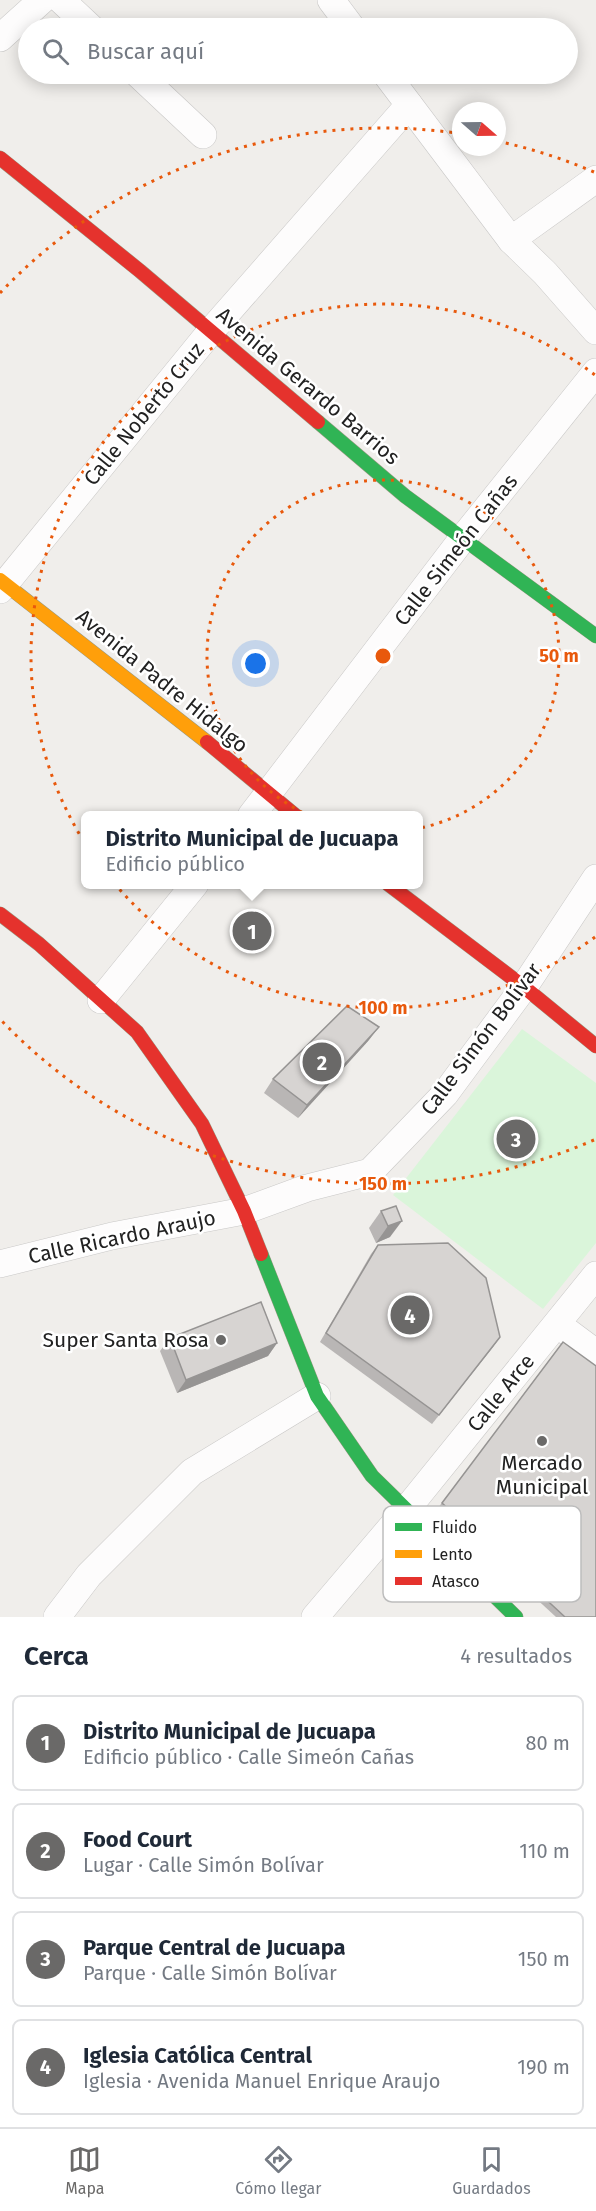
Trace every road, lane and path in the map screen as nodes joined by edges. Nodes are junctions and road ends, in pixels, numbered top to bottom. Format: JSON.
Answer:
{"nodes":[{"id":1,"x":42,"y":0,"type":"edge"},
{"id":2,"x":61,"y":0,"type":"edge"},
{"id":3,"x":331,"y":0,"type":"edge"},
{"id":4,"x":22,"y":18,"type":"edge"},
{"id":5,"x":80,"y":18,"type":"edge"},
{"id":6,"x":344,"y":18,"type":"edge"},
{"id":7,"x":18,"y":22,"type":"edge"},
{"id":8,"x":0,"y":38,"type":"edge"},
{"id":9,"x":149,"y":84,"type":"edge"},
{"id":10,"x":394,"y":84,"type":"edge"},
{"id":11,"x":410,"y":105,"type":"junction"},
{"id":12,"x":203,"y":135,"type":"dead end"},
{"id":13,"x":0,"y":158,"type":"edge"},
{"id":14,"x":596,"y":179,"type":"edge"},
{"id":15,"x":511,"y":240,"type":"junction"},
{"id":16,"x":211,"y":331,"type":"junction"},
{"id":17,"x":596,"y":331,"type":"edge"},
{"id":18,"x":596,"y":372,"type":"edge"},
{"id":19,"x":464,"y":538,"type":"junction"},
{"id":20,"x":2,"y":585,"type":"edge"},
{"id":21,"x":596,"y":636,"type":"edge"},
{"id":22,"x":268,"y":794,"type":"junction"},
{"id":23,"x":255,"y":811,"type":"edge"},
{"id":24,"x":290,"y":811,"type":"edge"},
{"id":25,"x":596,"y":878,"type":"edge"},
{"id":26,"x":192,"y":889,"type":"edge"},
{"id":27,"x":393,"y":889,"type":"edge"},
{"id":28,"x":0,"y":914,"type":"edge"},
{"id":29,"x":524,"y":987,"type":"junction"},
{"id":30,"x":101,"y":1000,"type":"junction"},
{"id":31,"x":596,"y":1046,"type":"edge"},
{"id":32,"x":244,"y":1211,"type":"junction"},
{"id":33,"x":0,"y":1264,"type":"edge"},
{"id":34,"x":596,"y":1275,"type":"edge"},
{"id":35,"x":557,"y":1324,"type":"junction"},
{"id":36,"x":596,"y":1353,"type":"edge"},
{"id":37,"x":317,"y":1396,"type":"junction"},
{"id":38,"x":402,"y":1506,"type":"edge"},
{"id":39,"x":409,"y":1506,"type":"edge"},
{"id":40,"x":383,"y":1537,"type":"edge"},
{"id":41,"x":501,"y":1602,"type":"edge"},
{"id":42,"x":57,"y":1617,"type":"edge"},
{"id":43,"x":315,"y":1617,"type":"edge"},
{"id":44,"x":516,"y":1617,"type":"edge"}],
"edges":[{"from":1,"to":4,"type":"street"},
{"from":2,"to":5,"type":"street"},
{"from":3,"to":6,"type":"street"},
{"from":7,"to":8,"type":"street"},
{"from":9,"to":12,"type":"street"},
{"from":10,"to":11,"type":"street"},
{"from":11,"to":15,"type":"street"},
{"from":11,"to":16,"type":"street","name":"Calle Noberto Cruz"},
{"from":13,"to":16,"type":"main road","name":"Avenida Gerardo Barrios"},
{"from":14,"to":15,"type":"street"},
{"from":15,"to":17,"type":"street"},
{"from":16,"to":19,"type":"main road","name":"Avenida Gerardo Barrios"},
{"from":16,"to":20,"type":"street","name":"Calle Noberto Cruz"},
{"from":18,"to":19,"type":"street","name":"Calle Simeón Cañas"},
{"from":19,"to":21,"type":"main road","name":"Avenida Gerardo Barrios"},
{"from":19,"to":22,"type":"street","name":"Calle Simeón Cañas"},
{"from":20,"to":22,"type":"main road","name":"Avenida Padre Hidalgo"},
{"from":22,"to":23,"type":"street","name":"Calle Simeón Cañas"},
{"from":22,"to":24,"type":"main road","name":"Avenida Padre Hidalgo"},
{"from":25,"to":29,"type":"street","name":"Calle Simón Bolívar"},
{"from":26,"to":30,"type":"street"},
{"from":27,"to":29,"type":"main road"},
{"from":28,"to":30,"type":"main road"},
{"from":29,"to":31,"type":"main road"},
{"from":29,"to":32,"type":"street","name":"Calle Simón Bolívar"},
{"from":30,"to":32,"type":"main road"},
{"from":32,"to":33,"type":"street","name":"Calle Ricardo Araujo"},
{"from":32,"to":37,"type":"main road"},
{"from":34,"to":35,"type":"street","name":"Calle Arce"},
{"from":35,"to":36,"type":"street"},
{"from":35,"to":39,"type":"street","name":"Calle Arce"},
{"from":37,"to":38,"type":"main road"},
{"from":37,"to":42,"type":"street"},
{"from":40,"to":43,"type":"street","name":"Calle Arce"},
{"from":41,"to":44,"type":"main road"}]}
